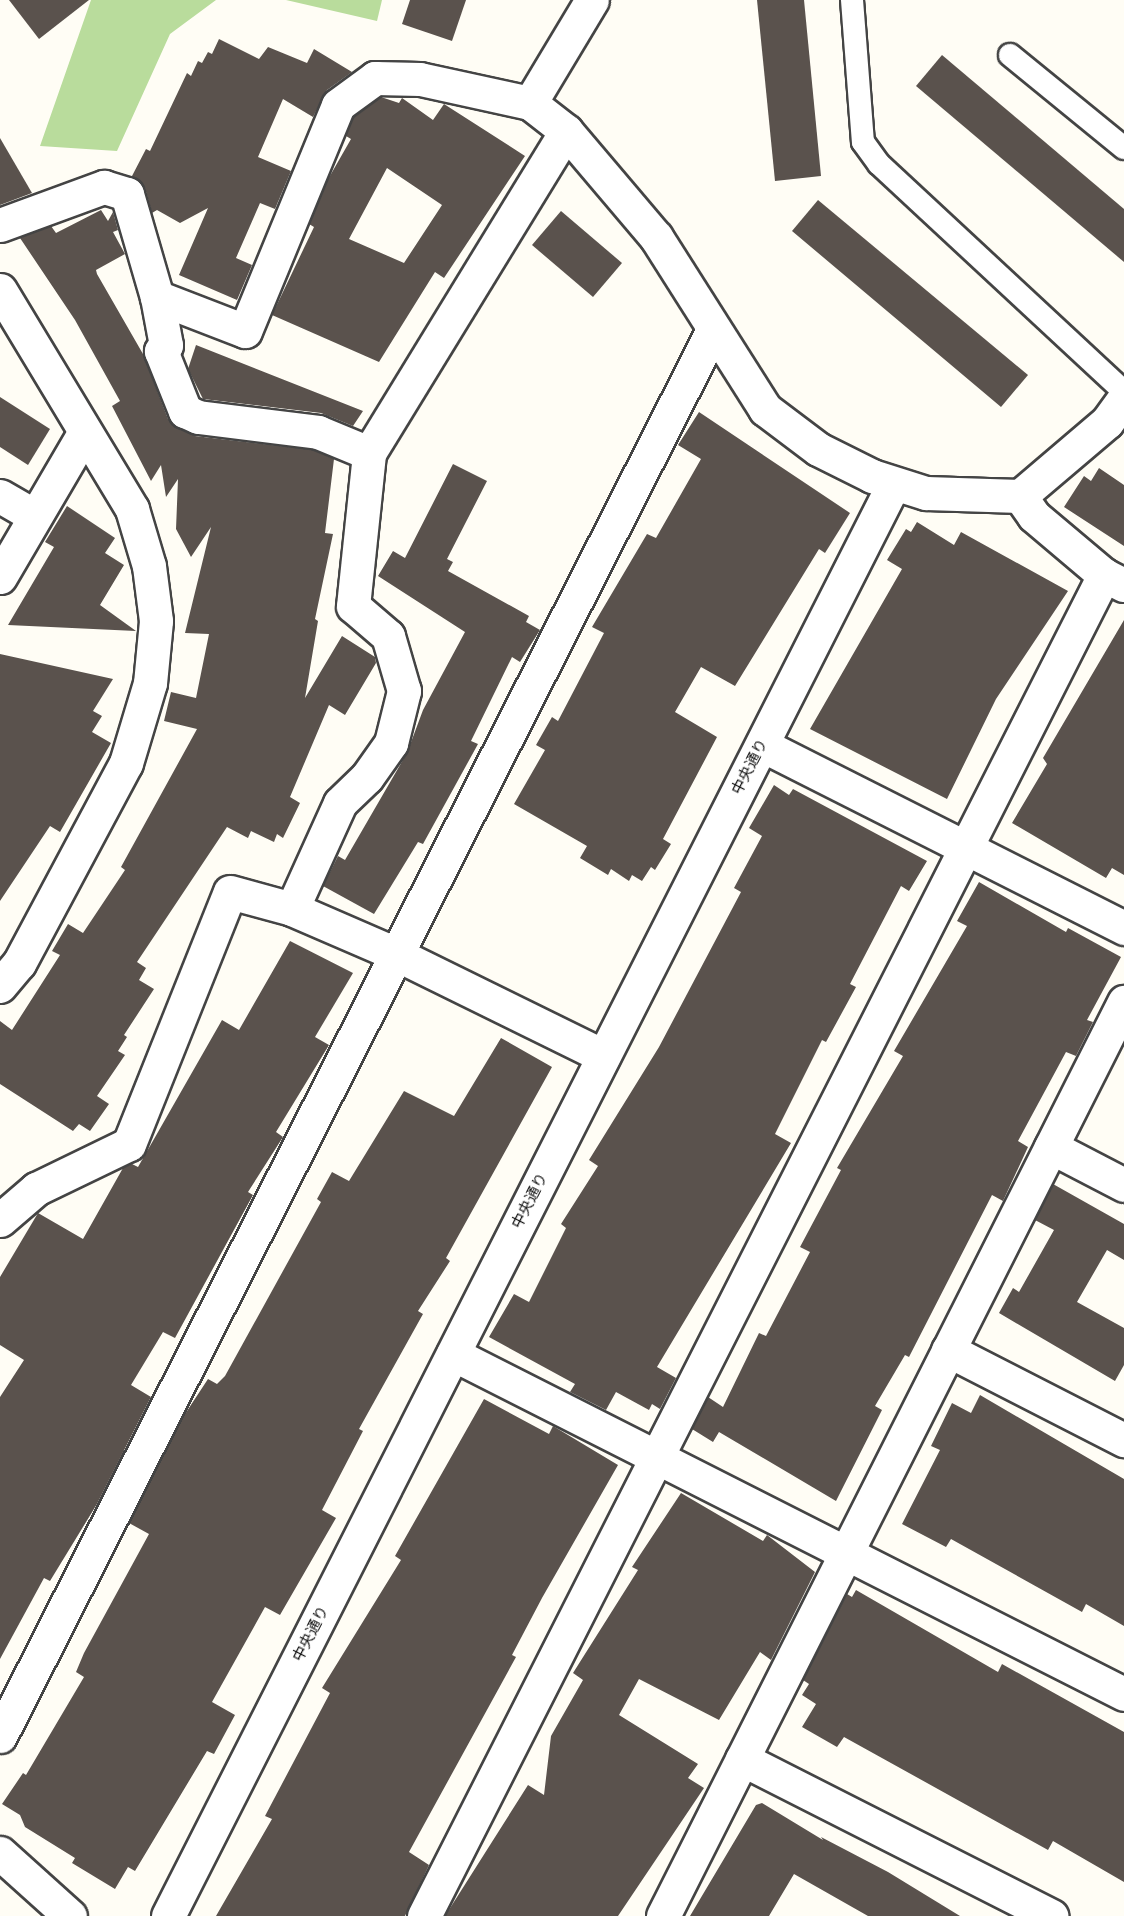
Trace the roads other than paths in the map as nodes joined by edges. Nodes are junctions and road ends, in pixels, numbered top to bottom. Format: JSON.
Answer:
{"nodes":[{"id":1,"x":592,"y":0,"type":"edge"},
{"id":2,"x":852,"y":0,"type":"edge"},
{"id":3,"x":1010,"y":55,"type":"dead end"},
{"id":4,"x":530,"y":102,"type":"junction"},
{"id":5,"x":566,"y":131,"type":"junction"},
{"id":6,"x":1124,"y":148,"type":"edge"},
{"id":7,"x":0,"y":225,"type":"edge"},
{"id":8,"x":0,"y":290,"type":"edge"},
{"id":9,"x":157,"y":297,"type":"junction"},
{"id":10,"x":713,"y":330,"type":"junction"},
{"id":11,"x":1124,"y":392,"type":"edge"},
{"id":12,"x":1124,"y":399,"type":"edge"},
{"id":13,"x":84,"y":433,"type":"junction"},
{"id":14,"x":369,"y":453,"type":"junction"},
{"id":15,"x":893,"y":485,"type":"junction"},
{"id":16,"x":0,"y":496,"type":"edge"},
{"id":17,"x":1020,"y":496,"type":"junction"},
{"id":18,"x":33,"y":515,"type":"junction"},
{"id":19,"x":0,"y":578,"type":"edge"},
{"id":20,"x":1114,"y":580,"type":"edge"},
{"id":21,"x":762,"y":745,"type":"junction"},
{"id":22,"x":965,"y":848,"type":"junction"},
{"id":23,"x":292,"y":909,"type":"junction"},
{"id":24,"x":1124,"y":928,"type":"edge"},
{"id":25,"x":396,"y":954,"type":"junction"},
{"id":26,"x":6,"y":967,"type":"edge"},
{"id":27,"x":1124,"y":1002,"type":"edge"},
{"id":28,"x":603,"y":1056,"type":"junction"},
{"id":29,"x":1051,"y":1147,"type":"junction"},
{"id":30,"x":1124,"y":1185,"type":"edge"},
{"id":31,"x":0,"y":1220,"type":"edge"},
{"id":32,"x":948,"y":1350,"type":"junction"},
{"id":33,"x":453,"y":1354,"type":"junction"},
{"id":34,"x":1124,"y":1440,"type":"edge"},
{"id":35,"x":656,"y":1457,"type":"junction"},
{"id":36,"x":846,"y":1553,"type":"junction"},
{"id":37,"x":1124,"y":1694,"type":"edge"},
{"id":38,"x":0,"y":1736,"type":"edge"},
{"id":39,"x":742,"y":1759,"type":"junction"},
{"id":40,"x":0,"y":1853,"type":"edge"},
{"id":41,"x":70,"y":1916,"type":"edge"},
{"id":42,"x":168,"y":1916,"type":"edge"},
{"id":43,"x":424,"y":1916,"type":"edge"},
{"id":44,"x":663,"y":1916,"type":"edge"},
{"id":45,"x":1052,"y":1916,"type":"edge"}],
"edges":[{"from":1,"to":4,"type":"street"},
{"from":2,"to":11,"type":"lane"},
{"from":3,"to":6,"type":"lane"},
{"from":4,"to":5,"type":"street"},
{"from":4,"to":9,"type":"street"},
{"from":5,"to":10,"type":"street"},
{"from":5,"to":14,"type":"street"},
{"from":7,"to":9,"type":"street"},
{"from":8,"to":13,"type":"street"},
{"from":9,"to":14,"type":"street"},
{"from":10,"to":15,"type":"street"},
{"from":10,"to":25,"type":"street"},
{"from":12,"to":17,"type":"street"},
{"from":13,"to":18,"type":"street"},
{"from":13,"to":26,"type":"street"},
{"from":14,"to":23,"type":"street"},
{"from":15,"to":17,"type":"street"},
{"from":15,"to":21,"type":"street","name":"中央通り"},
{"from":16,"to":18,"type":"street"},
{"from":17,"to":20,"type":"street"},
{"from":18,"to":19,"type":"street"},
{"from":20,"to":22,"type":"street"},
{"from":21,"to":22,"type":"street"},
{"from":21,"to":28,"type":"street","name":"中央通り"},
{"from":22,"to":24,"type":"street"},
{"from":22,"to":35,"type":"street"},
{"from":23,"to":25,"type":"street"},
{"from":23,"to":31,"type":"street"},
{"from":25,"to":28,"type":"street"},
{"from":25,"to":38,"type":"street"},
{"from":27,"to":29,"type":"street"},
{"from":28,"to":33,"type":"street","name":"中央通り"},
{"from":29,"to":30,"type":"street"},
{"from":29,"to":32,"type":"street"},
{"from":32,"to":34,"type":"street"},
{"from":32,"to":36,"type":"street"},
{"from":33,"to":35,"type":"street"},
{"from":33,"to":42,"type":"street","name":"中央通り"},
{"from":35,"to":36,"type":"street"},
{"from":35,"to":43,"type":"street"},
{"from":36,"to":37,"type":"street"},
{"from":36,"to":39,"type":"street"},
{"from":39,"to":44,"type":"street"},
{"from":39,"to":45,"type":"street"},
{"from":40,"to":41,"type":"street"}]}
